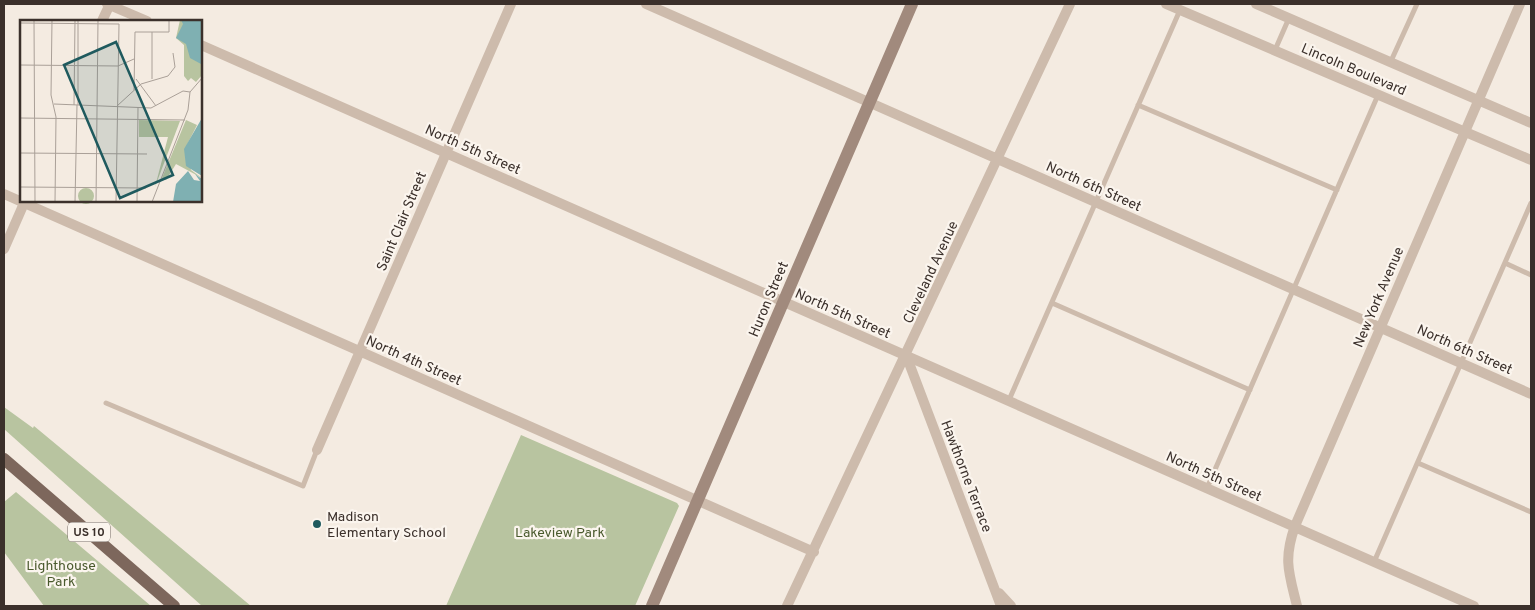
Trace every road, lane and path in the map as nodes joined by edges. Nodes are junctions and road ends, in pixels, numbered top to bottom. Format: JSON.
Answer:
{"nodes":[{"id":1,"x":109,"y":4,"type":"edge"},
{"id":2,"x":511,"y":4,"type":"edge"},
{"id":3,"x":646,"y":4,"type":"edge"},
{"id":4,"x":912,"y":4,"type":"edge"},
{"id":5,"x":1070,"y":4,"type":"edge"},
{"id":6,"x":1166,"y":4,"type":"edge"},
{"id":7,"x":1256,"y":4,"type":"edge"},
{"id":8,"x":1417,"y":4,"type":"edge"},
{"id":9,"x":1520,"y":4,"type":"edge"},
{"id":10,"x":1180,"y":10,"type":"junction"},
{"id":11,"x":1289,"y":18,"type":"junction"},
{"id":12,"x":102,"y":20,"type":"edge"},
{"id":13,"x":145,"y":20,"type":"edge"},
{"id":14,"x":202,"y":45,"type":"edge"},
{"id":15,"x":1275,"y":50,"type":"junction"},
{"id":16,"x":1391,"y":61,"type":"junction"},
{"id":17,"x":1378,"y":94,"type":"junction"},
{"id":18,"x":1478,"y":100,"type":"junction"},
{"id":19,"x":869,"y":102,"type":"junction"},
{"id":20,"x":1138,"y":105,"type":"junction"},
{"id":21,"x":1531,"y":123,"type":"edge"},
{"id":22,"x":1464,"y":131,"type":"junction"},
{"id":23,"x":445,"y":152,"type":"junction"},
{"id":24,"x":998,"y":160,"type":"junction"},
{"id":25,"x":1531,"y":160,"type":"edge"},
{"id":26,"x":1337,"y":190,"type":"junction"},
{"id":27,"x":4,"y":194,"type":"edge"},
{"id":28,"x":20,"y":200,"type":"edge"},
{"id":29,"x":24,"y":202,"type":"edge"},
{"id":30,"x":1097,"y":202,"type":"junction"},
{"id":31,"x":1531,"y":203,"type":"edge"},
{"id":32,"x":4,"y":249,"type":"edge"},
{"id":33,"x":1505,"y":263,"type":"junction"},
{"id":34,"x":1531,"y":274,"type":"edge"},
{"id":35,"x":1294,"y":289,"type":"junction"},
{"id":36,"x":784,"y":302,"type":"junction"},
{"id":37,"x":1052,"y":303,"type":"junction"},
{"id":38,"x":1381,"y":326,"type":"junction"},
{"id":39,"x":361,"y":351,"type":"junction"},
{"id":40,"x":906,"y":355,"type":"junction"},
{"id":41,"x":1462,"y":363,"type":"junction"},
{"id":42,"x":1250,"y":390,"type":"junction"},
{"id":43,"x":1531,"y":394,"type":"edge"},
{"id":44,"x":1009,"y":400,"type":"junction"},
{"id":45,"x":106,"y":402,"type":"dead end"},
{"id":46,"x":317,"y":450,"type":"joint"},
{"id":47,"x":4,"y":459,"type":"edge"},
{"id":48,"x":1418,"y":463,"type":"junction"},
{"id":49,"x":1207,"y":488,"type":"junction"},
{"id":50,"x":698,"y":500,"type":"junction"},
{"id":51,"x":1531,"y":512,"type":"edge"},
{"id":52,"x":1295,"y":526,"type":"junction"},
{"id":53,"x":814,"y":552,"type":"junction"},
{"id":54,"x":1374,"y":562,"type":"junction"},
{"id":55,"x":994,"y":586,"type":"junction"},
{"id":56,"x":174,"y":606,"type":"edge"},
{"id":57,"x":652,"y":606,"type":"edge"},
{"id":58,"x":787,"y":606,"type":"edge"},
{"id":59,"x":1001,"y":606,"type":"edge"},
{"id":60,"x":1011,"y":606,"type":"edge"},
{"id":61,"x":1296,"y":606,"type":"edge"},
{"id":62,"x":1474,"y":606,"type":"edge"}],
"edges":[{"from":1,"to":12,"type":"street"},
{"from":1,"to":13,"type":"street"},
{"from":2,"to":23,"type":"street","name":"Saint Clair Street"},
{"from":3,"to":19,"type":"street","name":"North 6th Street"},
{"from":4,"to":19,"type":"street","name":"Huron Street"},
{"from":5,"to":24,"type":"street","name":"Cleveland Avenue"},
{"from":6,"to":10,"type":"street","name":"Lincoln Boulevard"},
{"from":7,"to":11,"type":"street","name":"Lincoln Boulevard"},
{"from":8,"to":16,"type":"lane"},
{"from":9,"to":18,"type":"street","name":"New York Avenue"},
{"from":10,"to":15,"type":"street","name":"Lincoln Boulevard"},
{"from":10,"to":20,"type":"lane"},
{"from":11,"to":15,"type":"lane"},
{"from":11,"to":16,"type":"street","name":"Lincoln Boulevard"},
{"from":14,"to":23,"type":"street","name":"North 5th Street"},
{"from":15,"to":17,"type":"street","name":"Lincoln Boulevard"},
{"from":16,"to":18,"type":"street","name":"Lincoln Boulevard"},
{"from":17,"to":22,"type":"street","name":"Lincoln Boulevard"},
{"from":17,"to":26,"type":"lane"},
{"from":18,"to":21,"type":"street","name":"Lincoln Boulevard"},
{"from":18,"to":22,"type":"street","name":"New York Avenue"},
{"from":19,"to":24,"type":"street","name":"North 6th Street"},
{"from":19,"to":36,"type":"street","name":"Huron Street"},
{"from":20,"to":26,"type":"lane"},
{"from":20,"to":30,"type":"lane"},
{"from":22,"to":25,"type":"street","name":"Lincoln Boulevard"},
{"from":22,"to":38,"type":"street","name":"New York Avenue"},
{"from":23,"to":36,"type":"street","name":"North 5th Street"},
{"from":23,"to":39,"type":"street","name":"Saint Clair Street"},
{"from":24,"to":30,"type":"street","name":"North 6th Street"},
{"from":24,"to":40,"type":"street","name":"Cleveland Avenue"},
{"from":26,"to":35,"type":"lane"},
{"from":27,"to":28,"type":"street","name":"North 4th Street"},
{"from":29,"to":32,"type":"street"},
{"from":29,"to":39,"type":"street","name":"North 4th Street"},
{"from":30,"to":35,"type":"street","name":"North 6th Street"},
{"from":30,"to":37,"type":"lane"},
{"from":31,"to":33,"type":"lane"},
{"from":33,"to":34,"type":"lane"},
{"from":33,"to":41,"type":"lane"},
{"from":35,"to":38,"type":"street","name":"North 6th Street"},
{"from":35,"to":42,"type":"lane"},
{"from":36,"to":40,"type":"street","name":"North 5th Street"},
{"from":36,"to":50,"type":"street","name":"Huron Street"},
{"from":37,"to":42,"type":"lane"},
{"from":37,"to":44,"type":"lane"},
{"from":38,"to":41,"type":"street","name":"North 6th Street"},
{"from":38,"to":52,"type":"street","name":"New York Avenue"},
{"from":39,"to":46,"type":"street","name":"Saint Clair Street"},
{"from":39,"to":50,"type":"street","name":"North 4th Street"},
{"from":40,"to":44,"type":"street","name":"North 5th Street"},
{"from":40,"to":53,"type":"street","name":"Cleveland Avenue"},
{"from":40,"to":55,"type":"street","name":"Hawthorne Terrace"},
{"from":41,"to":43,"type":"street","name":"North 6th Street"},
{"from":41,"to":48,"type":"lane"},
{"from":42,"to":49,"type":"lane"},
{"from":44,"to":49,"type":"street","name":"North 5th Street"},
{"from":45,"to":46,"type":"lane"},
{"from":47,"to":56,"type":"main road","number":"US 10"},
{"from":48,"to":51,"type":"lane"},
{"from":48,"to":54,"type":"lane"},
{"from":49,"to":52,"type":"street","name":"North 5th Street"},
{"from":50,"to":53,"type":"street","name":"North 4th Street"},
{"from":50,"to":57,"type":"street","name":"Huron Street"},
{"from":52,"to":54,"type":"street","name":"North 5th Street"},
{"from":52,"to":61,"type":"street","name":"New York Avenue"},
{"from":53,"to":58,"type":"street","name":"Cleveland Avenue"},
{"from":54,"to":62,"type":"street","name":"North 5th Street"},
{"from":55,"to":59,"type":"street","name":"Hawthorne Terrace"},
{"from":55,"to":60,"type":"street"}]}
